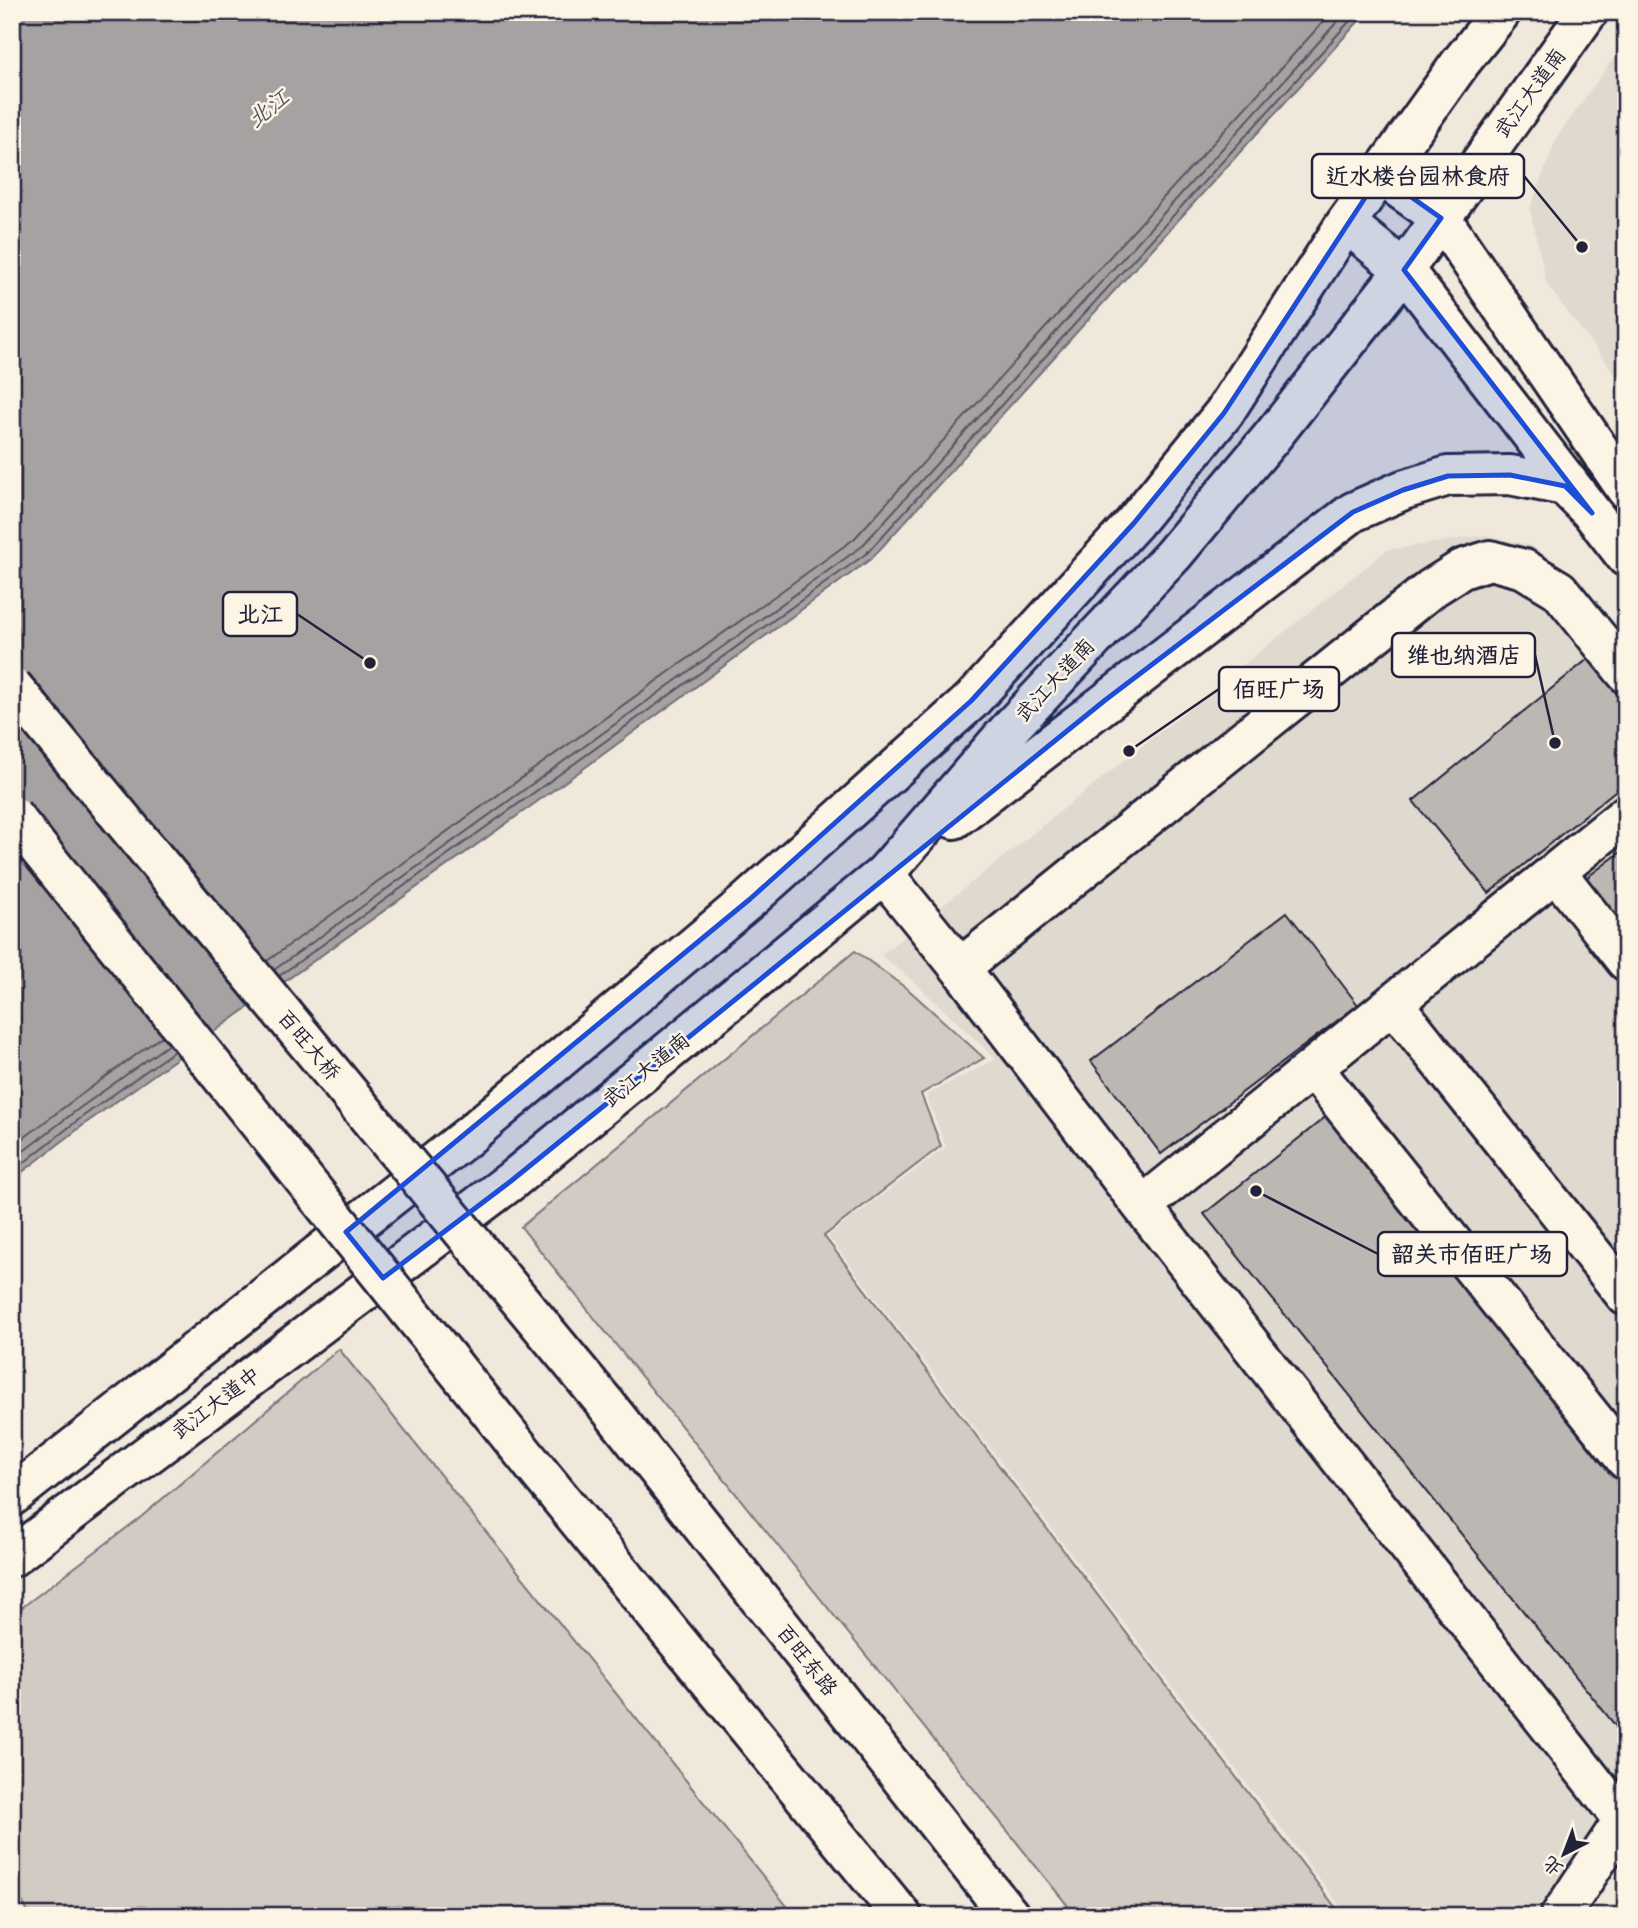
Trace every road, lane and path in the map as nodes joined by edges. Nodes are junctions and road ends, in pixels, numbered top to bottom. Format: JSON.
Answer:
{"nodes":[{"id":1,"x":1501,"y":12,"type":"edge"},
{"id":2,"x":1588,"y":12,"type":"edge"},
{"id":3,"x":1380,"y":175,"type":"junction"},
{"id":4,"x":1441,"y":218,"type":"junction"},
{"id":5,"x":1346,"y":223,"type":"junction"},
{"id":6,"x":1404,"y":270,"type":"junction"},
{"id":7,"x":1626,"y":489,"type":"edge"},
{"id":8,"x":1591,"y":513,"type":"junction"},
{"id":9,"x":1626,"y":557,"type":"edge"},
{"id":10,"x":1626,"y":673,"type":"edge"},
{"id":11,"x":12,"y":686,"type":"edge"},
{"id":12,"x":12,"y":815,"type":"edge"},
{"id":13,"x":1626,"y":815,"type":"edge"},
{"id":14,"x":1556,"y":872,"type":"junction"},
{"id":15,"x":884,"y":874,"type":"junction"},
{"id":16,"x":1626,"y":961,"type":"edge"},
{"id":17,"x":960,"y":968,"type":"junction"},
{"id":18,"x":1393,"y":1003,"type":"junction"},
{"id":19,"x":1312,"y":1068,"type":"junction"},
{"id":20,"x":1142,"y":1206,"type":"junction"},
{"id":21,"x":420,"y":1249,"type":"joint"},
{"id":22,"x":1626,"y":1296,"type":"edge"},
{"id":23,"x":605,"y":1404,"type":"joint"},
{"id":24,"x":1626,"y":1460,"type":"edge"},
{"id":25,"x":12,"y":1496,"type":"edge"},
{"id":26,"x":12,"y":1557,"type":"edge"},
{"id":27,"x":1624,"y":1818,"type":"edge"},
{"id":28,"x":902,"y":1916,"type":"edge"},
{"id":29,"x":1010,"y":1916,"type":"edge"},
{"id":30,"x":1560,"y":1916,"type":"edge"}],
"edges":[{"from":1,"to":3,"type":"main road"},
{"from":2,"to":4,"type":"main road","name":"武江大道南"},
{"from":3,"to":4,"type":"main road"},
{"from":3,"to":5,"type":"main road"},
{"from":4,"to":6,"type":"main road","name":"武江大道南"},
{"from":4,"to":7,"type":"main road"},
{"from":5,"to":6,"type":"main road"},
{"from":5,"to":25,"type":"main road"},
{"from":6,"to":8,"type":"main road"},
{"from":6,"to":15,"type":"main road","name":"武江大道南"},
{"from":8,"to":9,"type":"main road"},
{"from":8,"to":15,"type":"main road"},
{"from":10,"to":17,"type":"main road"},
{"from":11,"to":23,"type":"main road","name":"百旺大桥","bridge":true},
{"from":12,"to":28,"type":"main road","bridge":true},
{"from":13,"to":14,"type":"main road"},
{"from":14,"to":16,"type":"main road"},
{"from":14,"to":18,"type":"main road"},
{"from":15,"to":17,"type":"main road"},
{"from":15,"to":21,"type":"main road","name":"武江大道南"},
{"from":17,"to":20,"type":"main road"},
{"from":18,"to":19,"type":"main road"},
{"from":18,"to":22,"type":"main road"},
{"from":19,"to":20,"type":"main road"},
{"from":19,"to":24,"type":"main road"},
{"from":20,"to":27,"type":"main road"},
{"from":21,"to":26,"type":"main road","name":"武江大道中"},
{"from":23,"to":29,"type":"main road","name":"百旺东路"},
{"from":27,"to":30,"type":"main road"}]}
